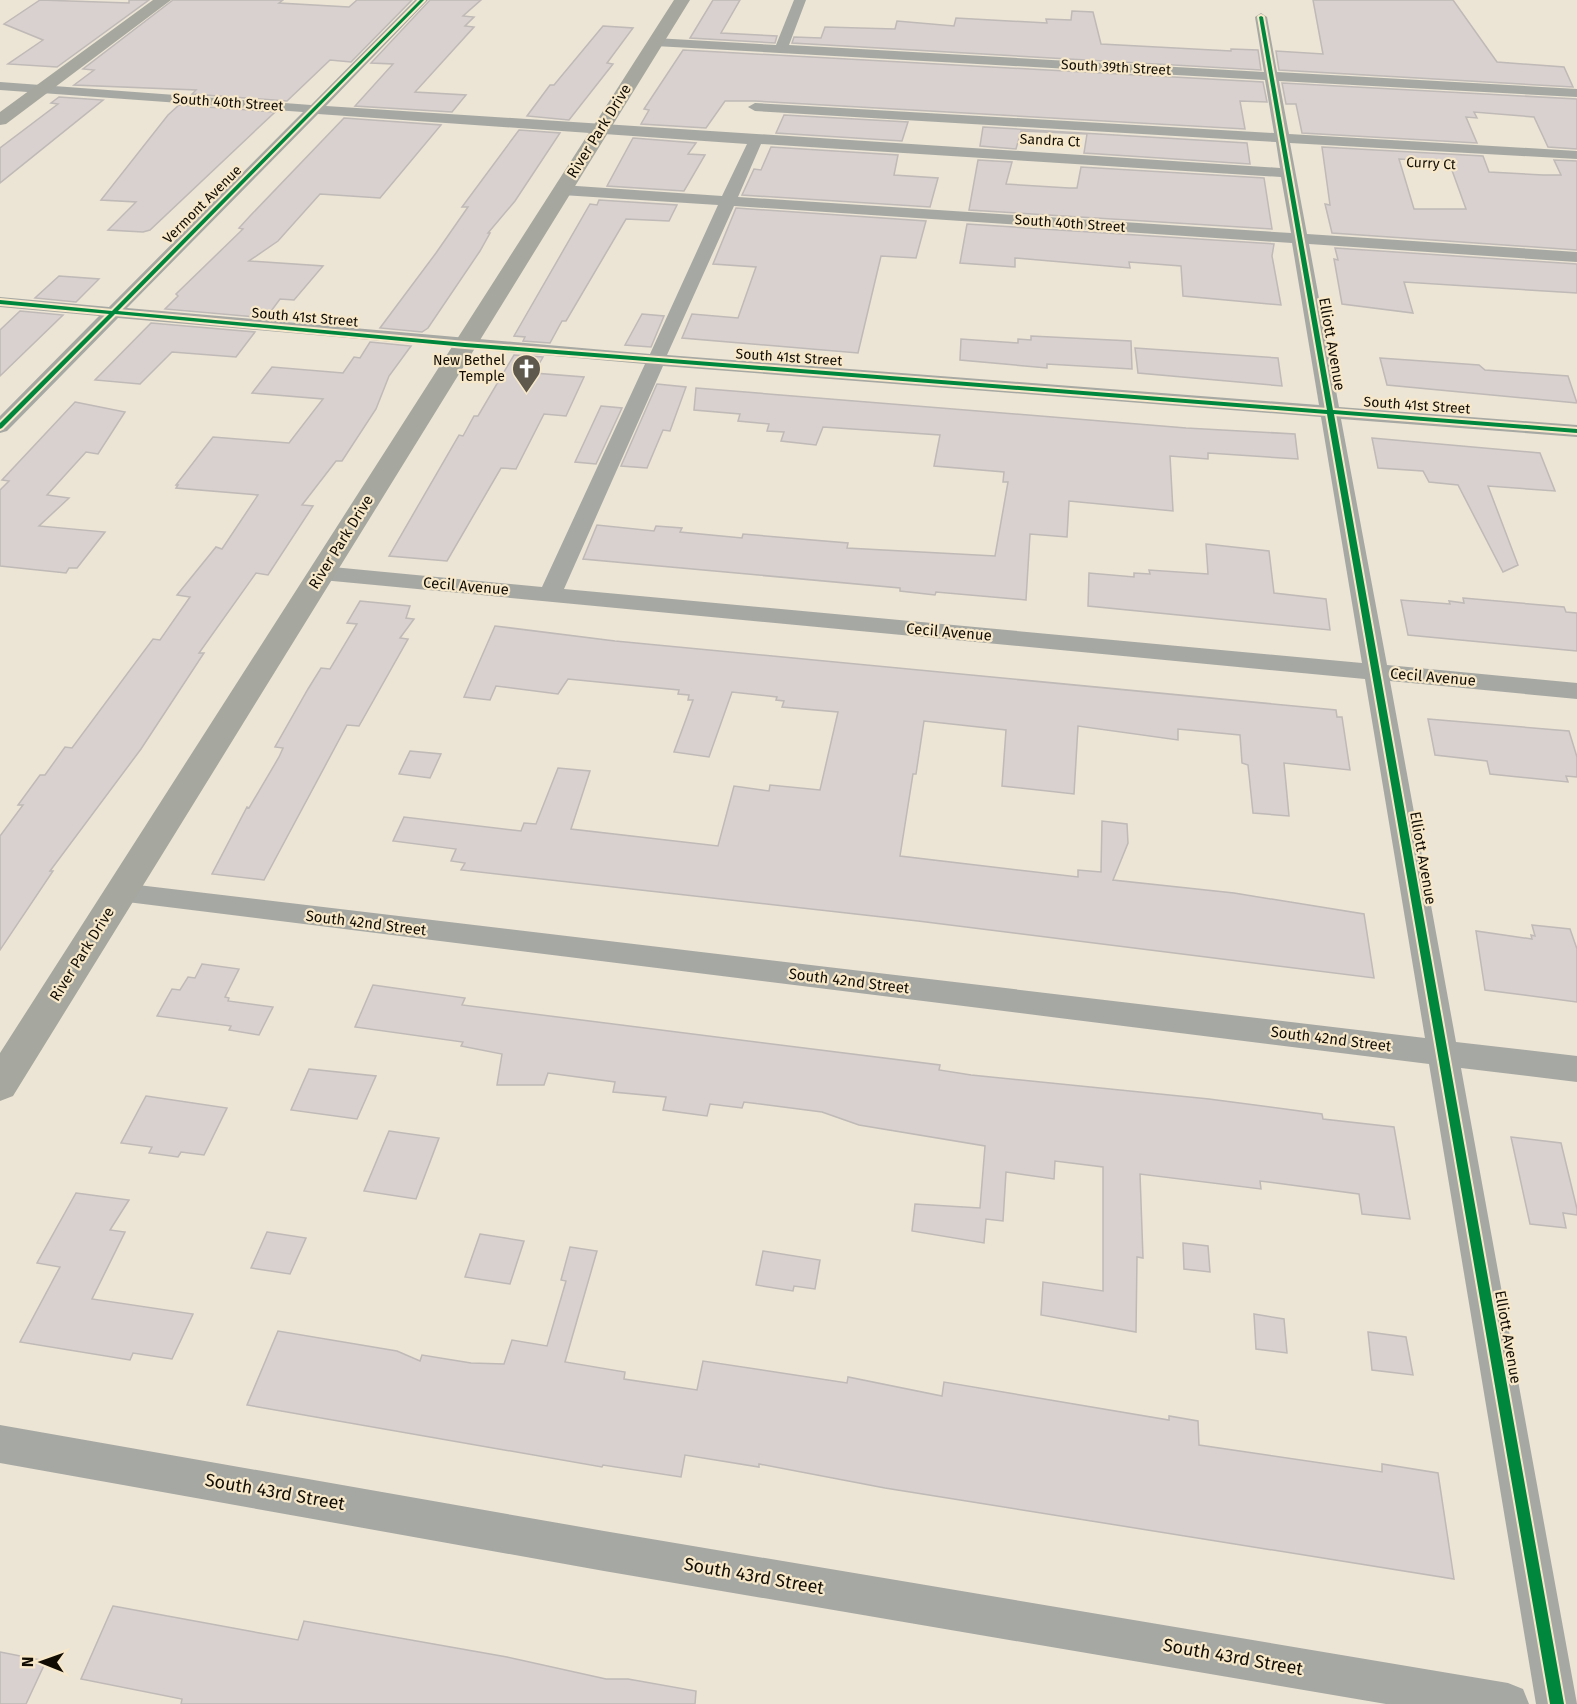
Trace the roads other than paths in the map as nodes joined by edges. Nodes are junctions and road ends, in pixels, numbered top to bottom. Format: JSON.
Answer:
{"nodes":[{"id":1,"x":163,"y":0,"type":"edge"},
{"id":2,"x":422,"y":0,"type":"edge"},
{"id":3,"x":682,"y":0,"type":"edge"},
{"id":4,"x":801,"y":0,"type":"edge"},
{"id":5,"x":1261,"y":17,"type":"dead end"},
{"id":6,"x":655,"y":42,"type":"junction"},
{"id":7,"x":781,"y":49,"type":"junction"},
{"id":8,"x":1270,"y":76,"type":"junction"},
{"id":9,"x":0,"y":86,"type":"edge"},
{"id":10,"x":43,"y":89,"type":"junction"},
{"id":11,"x":1577,"y":93,"type":"edge"},
{"id":12,"x":316,"y":107,"type":"junction"},
{"id":13,"x":755,"y":107,"type":"dead end"},
{"id":14,"x":0,"y":120,"type":"edge"},
{"id":15,"x":600,"y":130,"type":"junction"},
{"id":16,"x":756,"y":139,"type":"junction"},
{"id":17,"x":1285,"y":155,"type":"junction"},
{"id":18,"x":1577,"y":155,"type":"edge"},
{"id":19,"x":562,"y":190,"type":"junction"},
{"id":20,"x":729,"y":201,"type":"junction"},
{"id":21,"x":1299,"y":238,"type":"junction"},
{"id":22,"x":1577,"y":257,"type":"edge"},
{"id":23,"x":0,"y":302,"type":"edge"},
{"id":24,"x":113,"y":312,"type":"junction"},
{"id":25,"x":465,"y":345,"type":"junction"},
{"id":26,"x":657,"y":360,"type":"junction"},
{"id":27,"x":1329,"y":412,"type":"junction"},
{"id":28,"x":0,"y":427,"type":"edge"},
{"id":29,"x":1577,"y":431,"type":"edge"},
{"id":30,"x":322,"y":573,"type":"junction"},
{"id":31,"x":550,"y":594,"type":"junction"},
{"id":32,"x":1376,"y":672,"type":"junction"},
{"id":33,"x":1577,"y":691,"type":"edge"},
{"id":34,"x":121,"y":893,"type":"junction"},
{"id":35,"x":1442,"y":1052,"type":"junction"},
{"id":36,"x":1577,"y":1069,"type":"edge"},
{"id":37,"x":0,"y":1085,"type":"edge"},
{"id":38,"x":0,"y":1444,"type":"edge"},
{"id":39,"x":1508,"y":1704,"type":"edge"},
{"id":40,"x":1557,"y":1704,"type":"edge"}],
"edges":[{"from":1,"to":10,"type":"street"},
{"from":2,"to":12,"type":"street","name":"Vermont Avenue"},
{"from":3,"to":6,"type":"street","name":"River Park Drive"},
{"from":4,"to":7,"type":"street"},
{"from":5,"to":8,"type":"street","name":"Elliott Avenue"},
{"from":6,"to":7,"type":"street","name":"South 39th Street"},
{"from":6,"to":15,"type":"street","name":"River Park Drive"},
{"from":7,"to":8,"type":"street","name":"South 39th Street"},
{"from":8,"to":11,"type":"street","name":"South 39th Street"},
{"from":8,"to":17,"type":"street","name":"Elliott Avenue"},
{"from":9,"to":10,"type":"street","name":"South 40th Street"},
{"from":10,"to":12,"type":"street","name":"South 40th Street"},
{"from":10,"to":14,"type":"street"},
{"from":12,"to":15,"type":"street","name":"South 40th Street"},
{"from":12,"to":24,"type":"street","name":"Vermont Avenue"},
{"from":13,"to":17,"type":"street"},
{"from":15,"to":16,"type":"street","name":"South 40th Street"},
{"from":15,"to":19,"type":"street","name":"River Park Drive"},
{"from":16,"to":17,"type":"street","name":"South 40th Street"},
{"from":16,"to":20,"type":"street"},
{"from":17,"to":18,"type":"street"},
{"from":17,"to":21,"type":"street","name":"Elliott Avenue"},
{"from":19,"to":20,"type":"street","name":"South 40th Street"},
{"from":19,"to":25,"type":"street","name":"River Park Drive"},
{"from":20,"to":21,"type":"street","name":"South 40th Street"},
{"from":20,"to":26,"type":"street"},
{"from":21,"to":22,"type":"street","name":"South 40th Street"},
{"from":21,"to":27,"type":"street","name":"Elliott Avenue"},
{"from":23,"to":24,"type":"street","name":"South 41st Street"},
{"from":24,"to":25,"type":"street","name":"South 41st Street"},
{"from":24,"to":28,"type":"street","name":"Vermont Avenue"},
{"from":25,"to":26,"type":"street","name":"South 41st Street"},
{"from":25,"to":30,"type":"street","name":"River Park Drive"},
{"from":26,"to":27,"type":"street","name":"South 41st Street"},
{"from":26,"to":31,"type":"street"},
{"from":27,"to":29,"type":"street","name":"South 41st Street"},
{"from":27,"to":32,"type":"street","name":"Elliott Avenue"},
{"from":30,"to":31,"type":"street","name":"Cecil Avenue"},
{"from":30,"to":34,"type":"street","name":"River Park Drive"},
{"from":31,"to":32,"type":"street","name":"Cecil Avenue"},
{"from":32,"to":33,"type":"street","name":"Cecil Avenue"},
{"from":32,"to":35,"type":"street","name":"Elliott Avenue"},
{"from":34,"to":35,"type":"street","name":"South 42nd Street"},
{"from":34,"to":37,"type":"street","name":"River Park Drive"},
{"from":35,"to":36,"type":"street","name":"South 42nd Street"},
{"from":35,"to":40,"type":"street","name":"Elliott Avenue"},
{"from":38,"to":39,"type":"street","name":"South 43rd Street"}]}
